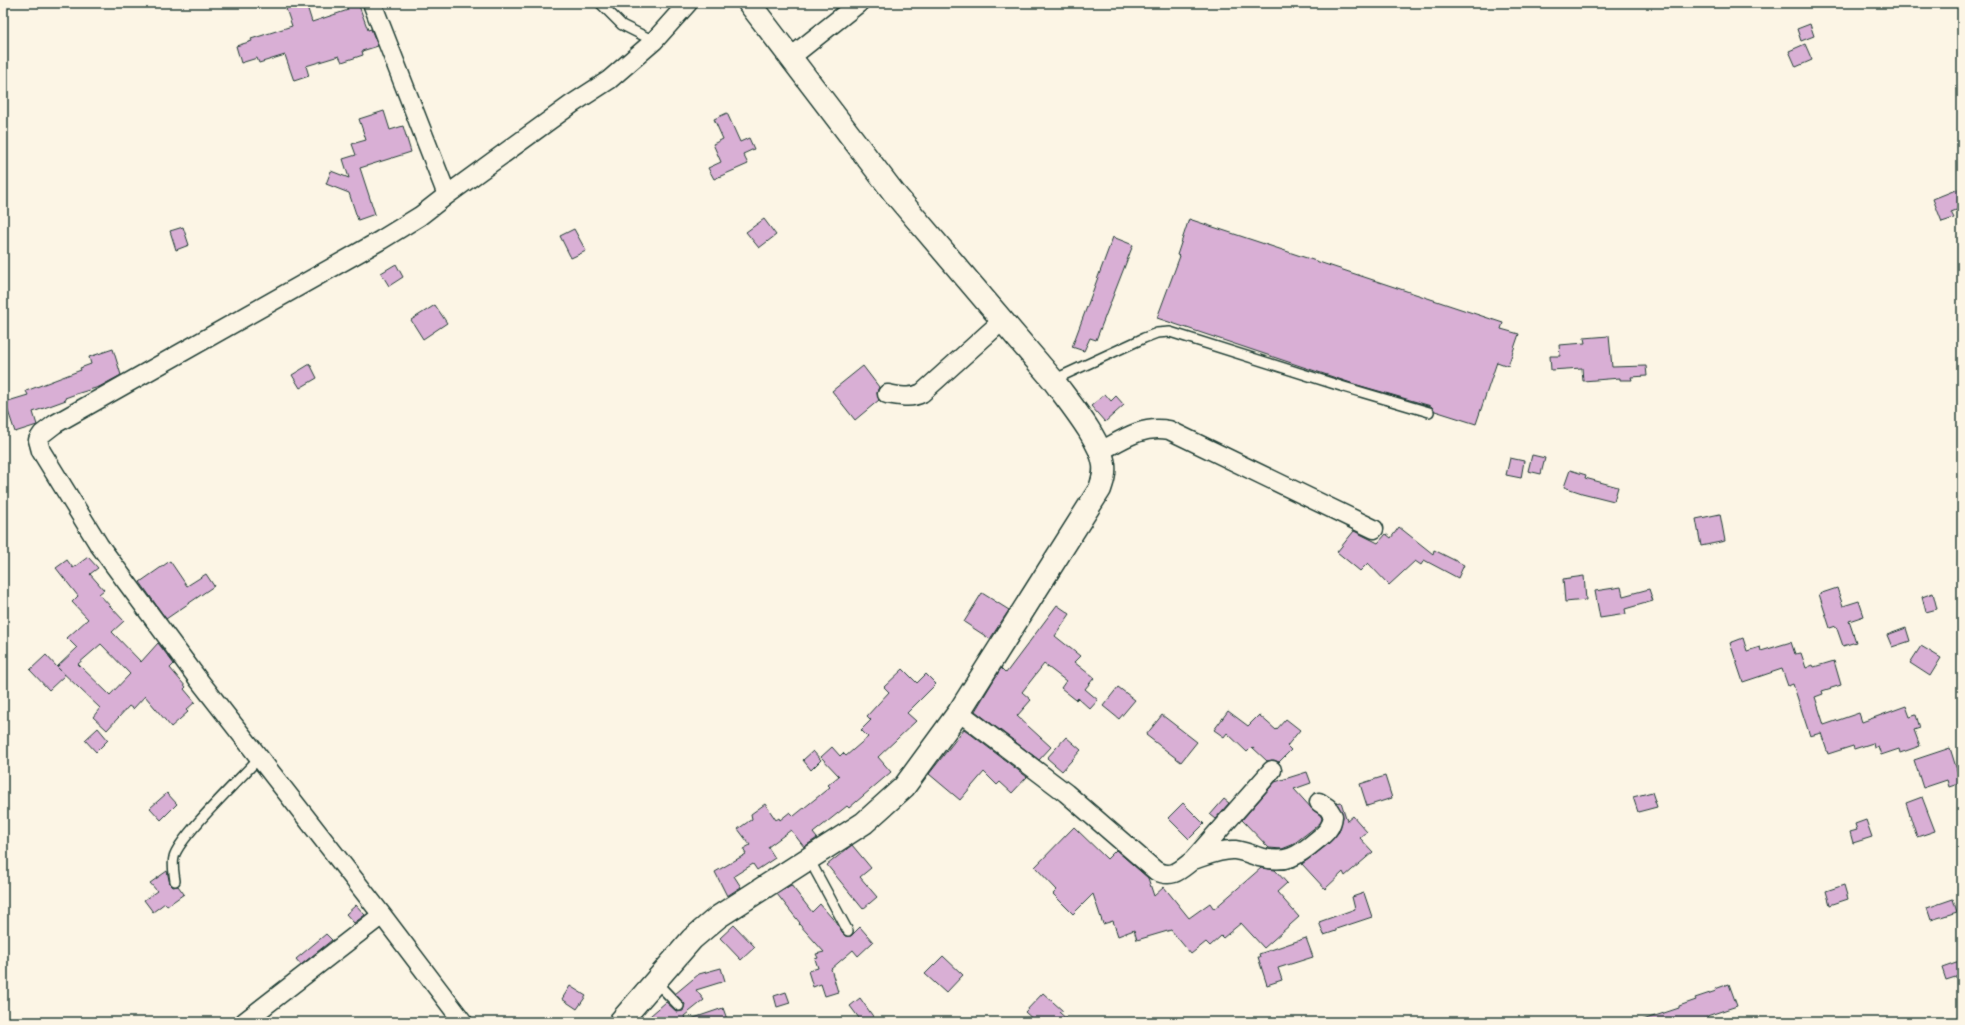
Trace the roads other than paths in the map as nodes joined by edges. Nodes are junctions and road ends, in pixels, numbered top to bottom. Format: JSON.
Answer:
{"nodes":[{"id":1,"x":372,"y":3,"type":"edge"},
{"id":2,"x":600,"y":3,"type":"edge"},
{"id":3,"x":688,"y":3,"type":"edge"},
{"id":4,"x":749,"y":3,"type":"edge"},
{"id":5,"x":859,"y":3,"type":"edge"},
{"id":6,"x":654,"y":41,"type":"junction"},
{"id":7,"x":791,"y":57,"type":"junction"},
{"id":8,"x":447,"y":195,"type":"junction"},
{"id":9,"x":1002,"y":321,"type":"junction"},
{"id":10,"x":1054,"y":380,"type":"junction"},
{"id":11,"x":888,"y":394,"type":"dead end"},
{"id":12,"x":1429,"y":412,"type":"dead end"},
{"id":13,"x":1100,"y":451,"type":"junction"},
{"id":14,"x":1374,"y":529,"type":"dead end"},
{"id":15,"x":959,"y":712,"type":"junction"},
{"id":16,"x":259,"y":758,"type":"junction"},
{"id":17,"x":1272,"y":770,"type":"dead end"},
{"id":18,"x":1319,"y":802,"type":"dead end"},
{"id":19,"x":809,"y":859,"type":"junction"},
{"id":20,"x":1193,"y":860,"type":"junction"},
{"id":21,"x":175,"y":881,"type":"dead end"},
{"id":22,"x":382,"y":915,"type":"junction"},
{"id":23,"x":848,"y":931,"type":"dead end"},
{"id":24,"x":655,"y":982,"type":"junction"},
{"id":25,"x":679,"y":1006,"type":"dead end"},
{"id":26,"x":244,"y":1022,"type":"edge"},
{"id":27,"x":463,"y":1022,"type":"edge"},
{"id":28,"x":620,"y":1022,"type":"edge"}],
"edges":[{"from":1,"to":8,"type":"street"},
{"from":2,"to":6,"type":"lane"},
{"from":3,"to":6,"type":"street"},
{"from":4,"to":7,"type":"street"},
{"from":5,"to":7,"type":"street"},
{"from":6,"to":8,"type":"street"},
{"from":7,"to":9,"type":"street"},
{"from":8,"to":16,"type":"street"},
{"from":9,"to":10,"type":"street"},
{"from":9,"to":11,"type":"street"},
{"from":10,"to":12,"type":"lane"},
{"from":10,"to":13,"type":"street"},
{"from":13,"to":14,"type":"street"},
{"from":13,"to":15,"type":"street"},
{"from":15,"to":19,"type":"street"},
{"from":15,"to":20,"type":"street"},
{"from":16,"to":21,"type":"lane"},
{"from":16,"to":22,"type":"street"},
{"from":17,"to":20,"type":"street"},
{"from":18,"to":20,"type":"street"},
{"from":19,"to":23,"type":"lane"},
{"from":19,"to":24,"type":"street"},
{"from":22,"to":26,"type":"street"},
{"from":22,"to":27,"type":"street"},
{"from":24,"to":25,"type":"lane"},
{"from":24,"to":28,"type":"street"}]}
